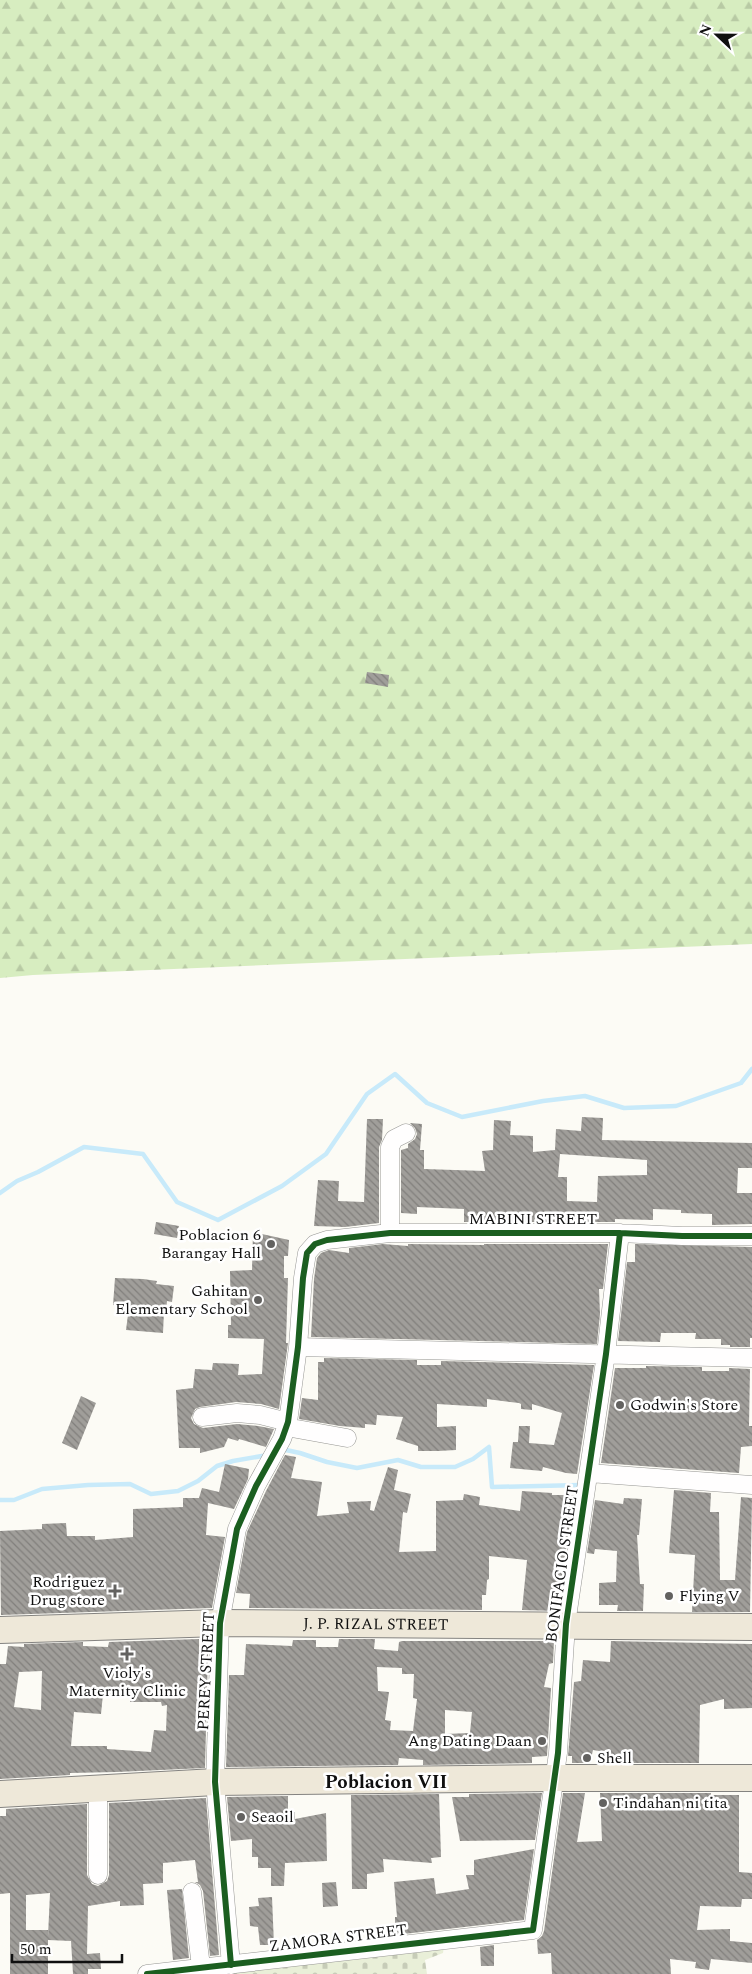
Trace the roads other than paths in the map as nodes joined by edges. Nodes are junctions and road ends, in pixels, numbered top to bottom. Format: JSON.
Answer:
{"nodes":[{"id":1,"x":406,"y":1133,"type":"dead end"},
{"id":2,"x":390,"y":1233,"type":"junction"},
{"id":3,"x":620,"y":1233,"type":"junction"},
{"id":4,"x":752,"y":1236,"type":"edge"},
{"id":5,"x":315,"y":1244,"type":"joint"},
{"id":6,"x":298,"y":1347,"type":"junction"},
{"id":7,"x":606,"y":1354,"type":"junction"},
{"id":8,"x":752,"y":1358,"type":"edge"},
{"id":9,"x":202,"y":1417,"type":"dead end"},
{"id":10,"x":285,"y":1430,"type":"junction"},
{"id":11,"x":347,"y":1438,"type":"dead end"},
{"id":12,"x":589,"y":1473,"type":"junction"},
{"id":13,"x":752,"y":1485,"type":"edge"},
{"id":14,"x":220,"y":1623,"type":"junction"},
{"id":15,"x":566,"y":1624,"type":"junction"},
{"id":16,"x":752,"y":1626,"type":"edge"},
{"id":17,"x":0,"y":1630,"type":"edge"},
{"id":18,"x":555,"y":1778,"type":"junction"},
{"id":19,"x":752,"y":1778,"type":"edge"},
{"id":20,"x":215,"y":1782,"type":"junction"},
{"id":21,"x":98,"y":1788,"type":"junction"},
{"id":22,"x":0,"y":1794,"type":"edge"},
{"id":23,"x":98,"y":1875,"type":"dead end"},
{"id":24,"x":192,"y":1892,"type":"dead end"},
{"id":25,"x":533,"y":1930,"type":"joint"},
{"id":26,"x":231,"y":1965,"type":"junction"},
{"id":27,"x":201,"y":1967,"type":"junction"},
{"id":28,"x":147,"y":1974,"type":"edge"}],
"edges":[{"from":1,"to":2,"type":"street"},
{"from":2,"to":3,"type":"street","name":"MABINI STREET"},
{"from":2,"to":5,"type":"street","name":"MABINI STREET"},
{"from":3,"to":4,"type":"street","name":"MABINI STREET"},
{"from":3,"to":7,"type":"street","name":"BONIFACIO STREET"},
{"from":5,"to":6,"type":"street","name":"PEREY STREET"},
{"from":6,"to":7,"type":"street"},
{"from":6,"to":10,"type":"street","name":"PEREY STREET"},
{"from":7,"to":8,"type":"street"},
{"from":7,"to":12,"type":"street","name":"BONIFACIO STREET"},
{"from":9,"to":10,"type":"street"},
{"from":10,"to":11,"type":"street"},
{"from":10,"to":14,"type":"street","name":"PEREY STREET"},
{"from":12,"to":13,"type":"street"},
{"from":12,"to":15,"type":"street","name":"BONIFACIO STREET"},
{"from":14,"to":15,"type":"main road","name":"J. P. RIZAL STREET"},
{"from":14,"to":17,"type":"main road","name":"J. P. RIZAL STREET"},
{"from":14,"to":20,"type":"street","name":"PEREY STREET"},
{"from":15,"to":16,"type":"main road","name":"J. P. RIZAL STREET"},
{"from":15,"to":18,"type":"street","name":"BONIFACIO STREET"},
{"from":18,"to":19,"type":"main road"},
{"from":18,"to":20,"type":"main road"},
{"from":18,"to":25,"type":"street","name":"BONIFACIO STREET"},
{"from":20,"to":21,"type":"main road"},
{"from":20,"to":26,"type":"street","name":"PEREY STREET"},
{"from":21,"to":22,"type":"main road"},
{"from":21,"to":23,"type":"street"},
{"from":24,"to":27,"type":"street"},
{"from":25,"to":26,"type":"street","name":"ZAMORA STREET"},
{"from":26,"to":27,"type":"street","name":"ZAMORA STREET"},
{"from":27,"to":28,"type":"street","name":"ZAMORA STREET"}]}
